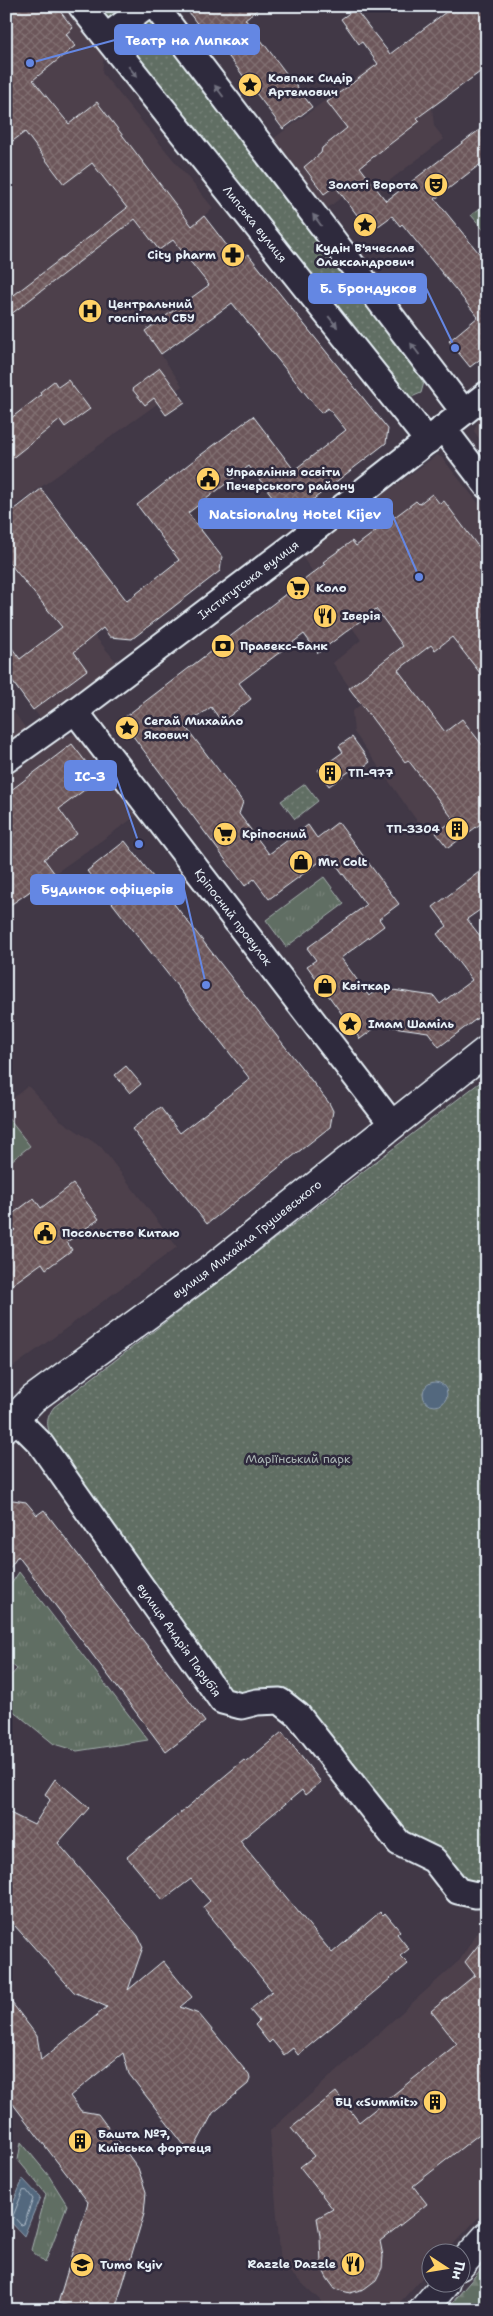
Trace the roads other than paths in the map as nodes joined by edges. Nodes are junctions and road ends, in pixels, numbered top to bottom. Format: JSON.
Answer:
{"nodes":[{"id":1,"x":81,"y":6,"type":"edge"},
{"id":2,"x":147,"y":6,"type":"edge"},
{"id":3,"x":155,"y":6,"type":"edge"},
{"id":4,"x":106,"y":37,"type":"junction"},
{"id":5,"x":487,"y":394,"type":"edge"},
{"id":6,"x":464,"y":412,"type":"junction"},
{"id":7,"x":436,"y":435,"type":"junction"},
{"id":8,"x":487,"y":486,"type":"edge"},
{"id":9,"x":75,"y":711,"type":"junction"},
{"id":10,"x":6,"y":760,"type":"edge"},
{"id":11,"x":487,"y":1050,"type":"edge"},
{"id":12,"x":392,"y":1124,"type":"junction"},
{"id":13,"x":10,"y":1422,"type":"edge"},
{"id":14,"x":487,"y":1894,"type":"edge"},
{"id":15,"x":487,"y":2236,"type":"edge"},
{"id":16,"x":470,"y":2255,"type":"edge"},
{"id":17,"x":437,"y":2294,"type":"edge"},
{"id":18,"x":423,"y":2310,"type":"edge"}],
"edges":[{"from":1,"to":4,"type":"street","name":"Липська вулиця"},
{"from":2,"to":4,"type":"street"},
{"from":6,"to":3,"type":"street","one_way":true},
{"from":4,"to":7,"type":"street","name":"Липська вулиця","one_way":true},
{"from":5,"to":6,"type":"street","name":"Інститутська вулиця"},
{"from":6,"to":7,"type":"street","name":"Інститутська вулиця"},
{"from":7,"to":8,"type":"street","name":"Липська вулиця"},
{"from":7,"to":9,"type":"street","name":"Інститутська вулиця"},
{"from":9,"to":10,"type":"street","name":"Інститутська вулиця"},
{"from":9,"to":12,"type":"street","name":"Кріпосний провулок"},
{"from":11,"to":12,"type":"main road","name":"вулиця Михайла Грушевського"},
{"from":12,"to":13,"type":"main road","name":"вулиця Михайла Грушевського"},
{"from":13,"to":14,"type":"street","name":"вулиця Андрія Парубія"},
{"from":15,"to":16,"type":"main road"},
{"from":17,"to":18,"type":"main road"}]}
